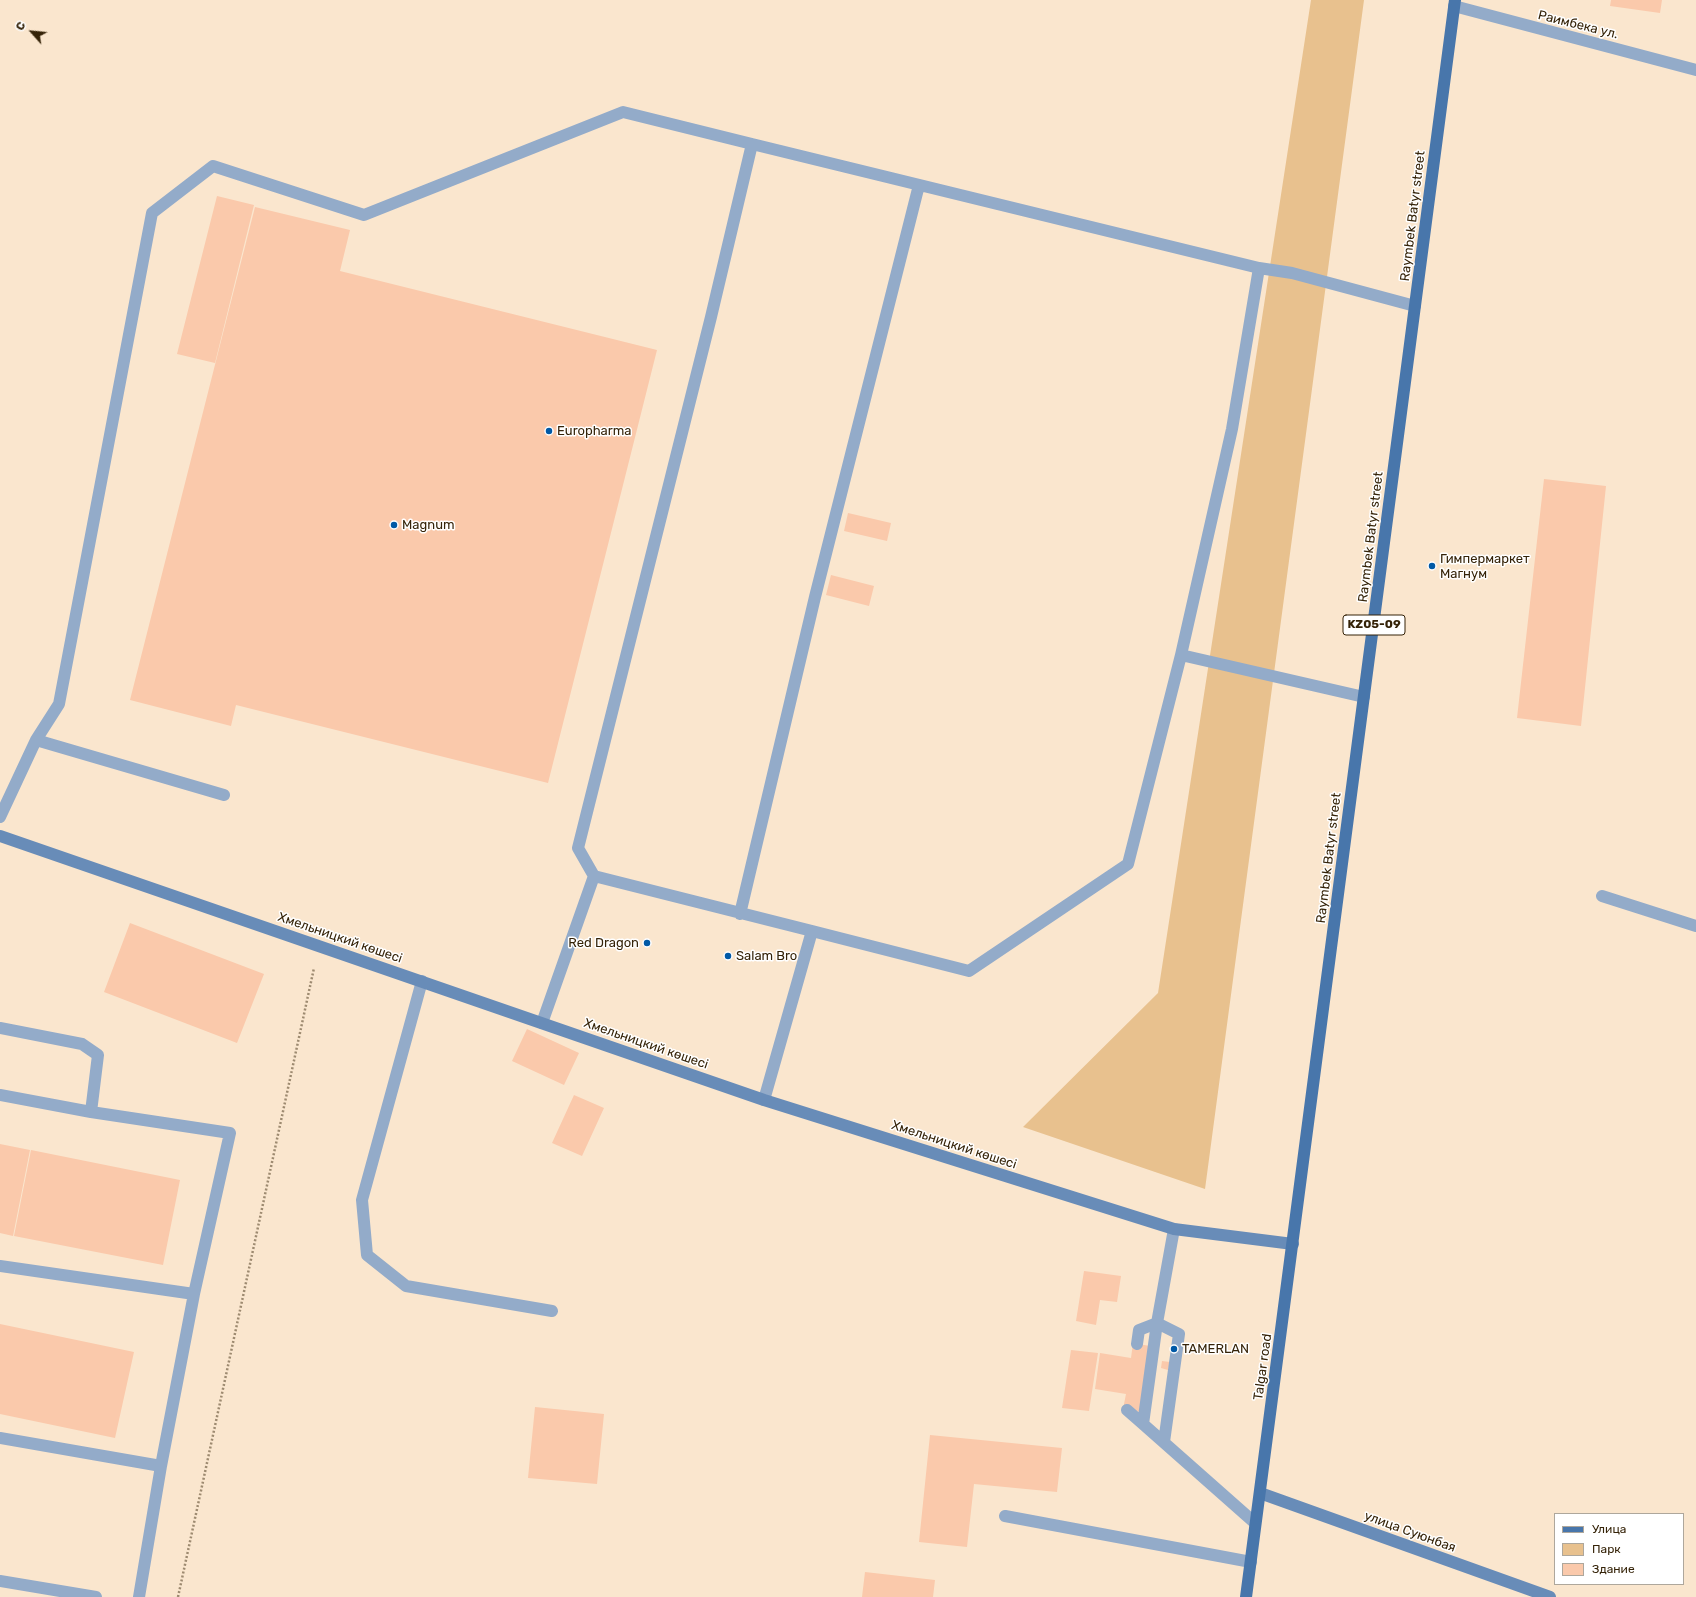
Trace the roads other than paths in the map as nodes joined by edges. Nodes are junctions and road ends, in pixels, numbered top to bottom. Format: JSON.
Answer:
{"nodes":[{"id":1,"x":1454,"y":3,"type":"edge"},
{"id":2,"x":1696,"y":70,"type":"edge"},
{"id":3,"x":752,"y":144,"type":"junction"},
{"id":4,"x":920,"y":185,"type":"junction"},
{"id":5,"x":1260,"y":268,"type":"junction"},
{"id":6,"x":1415,"y":306,"type":"junction"},
{"id":7,"x":1181,"y":655,"type":"junction"},
{"id":8,"x":1364,"y":697,"type":"junction"},
{"id":9,"x":36,"y":740,"type":"junction"},
{"id":10,"x":224,"y":794,"type":"dead end"},
{"id":11,"x":0,"y":817,"type":"edge"},
{"id":12,"x":0,"y":836,"type":"edge"},
{"id":13,"x":594,"y":876,"type":"junction"},
{"id":14,"x":1602,"y":896,"type":"dead end"},
{"id":15,"x":740,"y":914,"type":"junction"},
{"id":16,"x":1696,"y":926,"type":"edge"},
{"id":17,"x":812,"y":931,"type":"junction"},
{"id":18,"x":422,"y":981,"type":"junction"},
{"id":19,"x":542,"y":1023,"type":"junction"},
{"id":20,"x":0,"y":1028,"type":"edge"},
{"id":21,"x":0,"y":1095,"type":"edge"},
{"id":22,"x":764,"y":1100,"type":"junction"},
{"id":23,"x":91,"y":1112,"type":"junction"},
{"id":24,"x":1174,"y":1229,"type":"junction"},
{"id":25,"x":1293,"y":1244,"type":"junction"},
{"id":26,"x":0,"y":1266,"type":"edge"},
{"id":27,"x":194,"y":1294,"type":"junction"},
{"id":28,"x":552,"y":1311,"type":"dead end"},
{"id":29,"x":1158,"y":1323,"type":"junction"},
{"id":30,"x":1137,"y":1344,"type":"dead end"},
{"id":31,"x":1127,"y":1410,"type":"dead end"},
{"id":32,"x":1144,"y":1424,"type":"junction"},
{"id":33,"x":0,"y":1438,"type":"edge"},
{"id":34,"x":1164,"y":1442,"type":"junction"},
{"id":35,"x":161,"y":1466,"type":"junction"},
{"id":36,"x":1260,"y":1493,"type":"junction"},
{"id":37,"x":1005,"y":1516,"type":"dead end"},
{"id":38,"x":1255,"y":1523,"type":"junction"},
{"id":39,"x":1251,"y":1562,"type":"junction"},
{"id":40,"x":0,"y":1581,"type":"edge"},
{"id":41,"x":96,"y":1597,"type":"edge"},
{"id":42,"x":139,"y":1597,"type":"edge"},
{"id":43,"x":1246,"y":1597,"type":"edge"},
{"id":44,"x":1550,"y":1597,"type":"edge"}],
"edges":[{"from":1,"to":2,"type":"street","name":"Раимбека ул."},
{"from":1,"to":6,"type":"main road","name":"Raymbek Batyr street","number":"KZ05-09"},
{"from":3,"to":4,"type":"street"},
{"from":3,"to":9,"type":"street"},
{"from":3,"to":13,"type":"street"},
{"from":4,"to":5,"type":"street"},
{"from":4,"to":15,"type":"street"},
{"from":5,"to":6,"type":"street"},
{"from":5,"to":7,"type":"street"},
{"from":6,"to":8,"type":"main road","name":"Raymbek Batyr street","number":"KZ05-09"},
{"from":7,"to":8,"type":"street"},
{"from":7,"to":17,"type":"street"},
{"from":8,"to":25,"type":"main road","name":"Raymbek Batyr street","number":"KZ05-09"},
{"from":9,"to":10,"type":"street"},
{"from":9,"to":11,"type":"street"},
{"from":12,"to":18,"type":"street","name":"Хмельницкий көшесі"},
{"from":13,"to":15,"type":"street"},
{"from":13,"to":19,"type":"street"},
{"from":14,"to":16,"type":"street"},
{"from":15,"to":17,"type":"street"},
{"from":17,"to":22,"type":"street"},
{"from":18,"to":19,"type":"street","name":"Хмельницкий көшесі"},
{"from":18,"to":28,"type":"street"},
{"from":19,"to":22,"type":"street","name":"Хмельницкий көшесі"},
{"from":20,"to":23,"type":"street"},
{"from":21,"to":23,"type":"street"},
{"from":22,"to":24,"type":"street","name":"Хмельницкий көшесі"},
{"from":23,"to":27,"type":"street"},
{"from":24,"to":25,"type":"street","name":"Хмельницкий көшесі"},
{"from":24,"to":29,"type":"street"},
{"from":25,"to":36,"type":"main road","name":"Talgar road","number":"KZ05-09"},
{"from":26,"to":27,"type":"street"},
{"from":27,"to":35,"type":"street"},
{"from":29,"to":30,"type":"street"},
{"from":29,"to":32,"type":"street"},
{"from":29,"to":34,"type":"street"},
{"from":31,"to":32,"type":"street"},
{"from":32,"to":34,"type":"street"},
{"from":33,"to":35,"type":"street"},
{"from":34,"to":38,"type":"street"},
{"from":35,"to":42,"type":"street"},
{"from":36,"to":38,"type":"main road","number":"KZ05-09"},
{"from":36,"to":44,"type":"street","name":"улица Суюнбая"},
{"from":37,"to":39,"type":"street"},
{"from":38,"to":39,"type":"main road","number":"KZ05-09"},
{"from":39,"to":43,"type":"main road","number":"KZ05-09"},
{"from":40,"to":41,"type":"street"}]}
